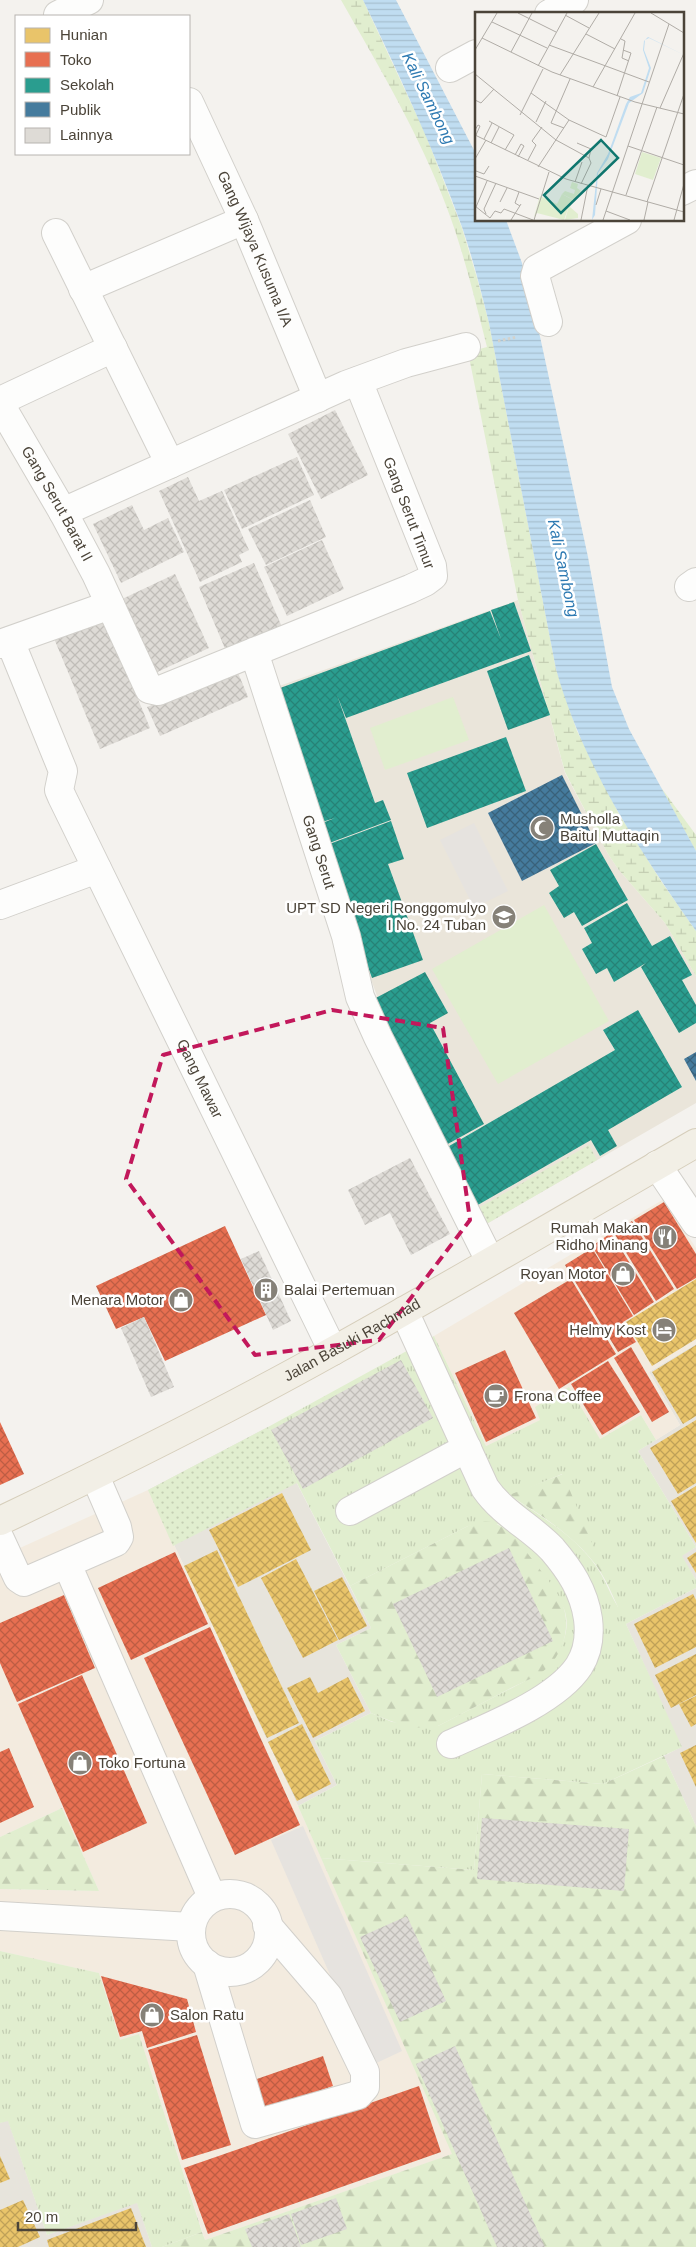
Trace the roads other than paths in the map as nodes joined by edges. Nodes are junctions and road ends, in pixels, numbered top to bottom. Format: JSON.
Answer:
{"nodes":[{"id":1,"x":89,"y":0,"type":"edge"},
{"id":2,"x":574,"y":0,"type":"edge"},
{"id":3,"x":55,"y":10,"type":"edge"},
{"id":4,"x":553,"y":12,"type":"edge"},
{"id":5,"x":475,"y":55,"type":"edge"},
{"id":6,"x":450,"y":68,"type":"dead end"},
{"id":7,"x":190,"y":104,"type":"edge"},
{"id":8,"x":696,"y":184,"type":"edge"},
{"id":9,"x":684,"y":190,"type":"edge"},
{"id":10,"x":244,"y":220,"type":"junction"},
{"id":11,"x":625,"y":221,"type":"edge"},
{"id":12,"x":56,"y":233,"type":"dead end"},
{"id":13,"x":83,"y":289,"type":"junction"},
{"id":14,"x":548,"y":322,"type":"dead end"},
{"id":15,"x":466,"y":347,"type":"dead end"},
{"id":16,"x":112,"y":348,"type":"junction"},
{"id":17,"x":358,"y":381,"type":"junction"},
{"id":18,"x":318,"y":398,"type":"junction"},
{"id":19,"x":0,"y":402,"type":"edge"},
{"id":20,"x":170,"y":464,"type":"junction"},
{"id":21,"x":63,"y":512,"type":"junction"},
{"id":22,"x":110,"y":605,"type":"junction"},
{"id":23,"x":5,"y":642,"type":"edge"},
{"id":24,"x":254,"y":652,"type":"junction"},
{"id":25,"x":97,"y":869,"type":"junction"},
{"id":26,"x":0,"y":905,"type":"edge"},
{"id":27,"x":696,"y":1143,"type":"edge"},
{"id":28,"x":657,"y":1166,"type":"junction"},
{"id":29,"x":696,"y":1223,"type":"edge"},
{"id":30,"x":490,"y":1261,"type":"junction"},
{"id":31,"x":404,"y":1311,"type":"junction"},
{"id":32,"x":333,"y":1352,"type":"junction"},
{"id":33,"x":467,"y":1448,"type":"junction"},
{"id":34,"x":95,"y":1476,"type":"junction"},
{"id":35,"x":350,"y":1511,"type":"dead end"},
{"id":36,"x":0,"y":1521,"type":"edge"},
{"id":37,"x":0,"y":1539,"type":"edge"},
{"id":38,"x":67,"y":1564,"type":"junction"},
{"id":39,"x":451,"y":1744,"type":"dead end"},
{"id":40,"x":212,"y":1897,"type":"junction"},
{"id":41,"x":0,"y":1916,"type":"edge"},
{"id":42,"x":267,"y":1925,"type":"junction"},
{"id":43,"x":191,"y":1927,"type":"junction"},
{"id":44,"x":207,"y":1964,"type":"junction"}],
"edges":[{"from":1,"to":3,"type":"street"},
{"from":2,"to":4,"type":"street"},
{"from":5,"to":6,"type":"street"},
{"from":7,"to":10,"type":"street","name":"Gang Wijaya Kusuma I/A"},
{"from":8,"to":9,"type":"street"},
{"from":10,"to":13,"type":"street"},
{"from":10,"to":18,"type":"street","name":"Gang Wijaya Kusuma I/A"},
{"from":11,"to":14,"type":"street"},
{"from":12,"to":13,"type":"street"},
{"from":13,"to":16,"type":"street"},
{"from":15,"to":17,"type":"street"},
{"from":16,"to":19,"type":"street"},
{"from":16,"to":20,"type":"street"},
{"from":17,"to":18,"type":"street"},
{"from":17,"to":24,"type":"street","name":"Gang Serut Timur"},
{"from":18,"to":20,"type":"street"},
{"from":19,"to":21,"type":"street","name":"Gang Serut Barat II"},
{"from":20,"to":21,"type":"street"},
{"from":21,"to":22,"type":"street","name":"Gang Serut Barat II"},
{"from":22,"to":23,"type":"street"},
{"from":22,"to":24,"type":"street"},
{"from":23,"to":25,"type":"street","name":"Gang Mawar"},
{"from":24,"to":30,"type":"street","name":"Gang Serut"},
{"from":25,"to":26,"type":"street"},
{"from":25,"to":32,"type":"street","name":"Gang Mawar"},
{"from":27,"to":28,"type":"main road","name":"Jalan Basuki Rachmad"},
{"from":28,"to":29,"type":"street"},
{"from":28,"to":30,"type":"main road","name":"Jalan Basuki Rachmad"},
{"from":30,"to":31,"type":"main road","name":"Jalan Basuki Rachmad"},
{"from":31,"to":32,"type":"main road","name":"Jalan Basuki Rachmad"},
{"from":31,"to":33,"type":"street"},
{"from":32,"to":34,"type":"main road","name":"Jalan Basuki Rachmad"},
{"from":33,"to":35,"type":"street"},
{"from":33,"to":39,"type":"street"},
{"from":34,"to":36,"type":"main road","name":"Jalan Basuki Rachmad"},
{"from":34,"to":38,"type":"street"},
{"from":37,"to":38,"type":"street"},
{"from":38,"to":40,"type":"street"},
{"from":40,"to":42,"type":"street"},
{"from":40,"to":43,"type":"street"},
{"from":41,"to":43,"type":"street"},
{"from":42,"to":44,"type":"street"},
{"from":42,"to":44,"type":"street"},
{"from":43,"to":44,"type":"street"}]}
